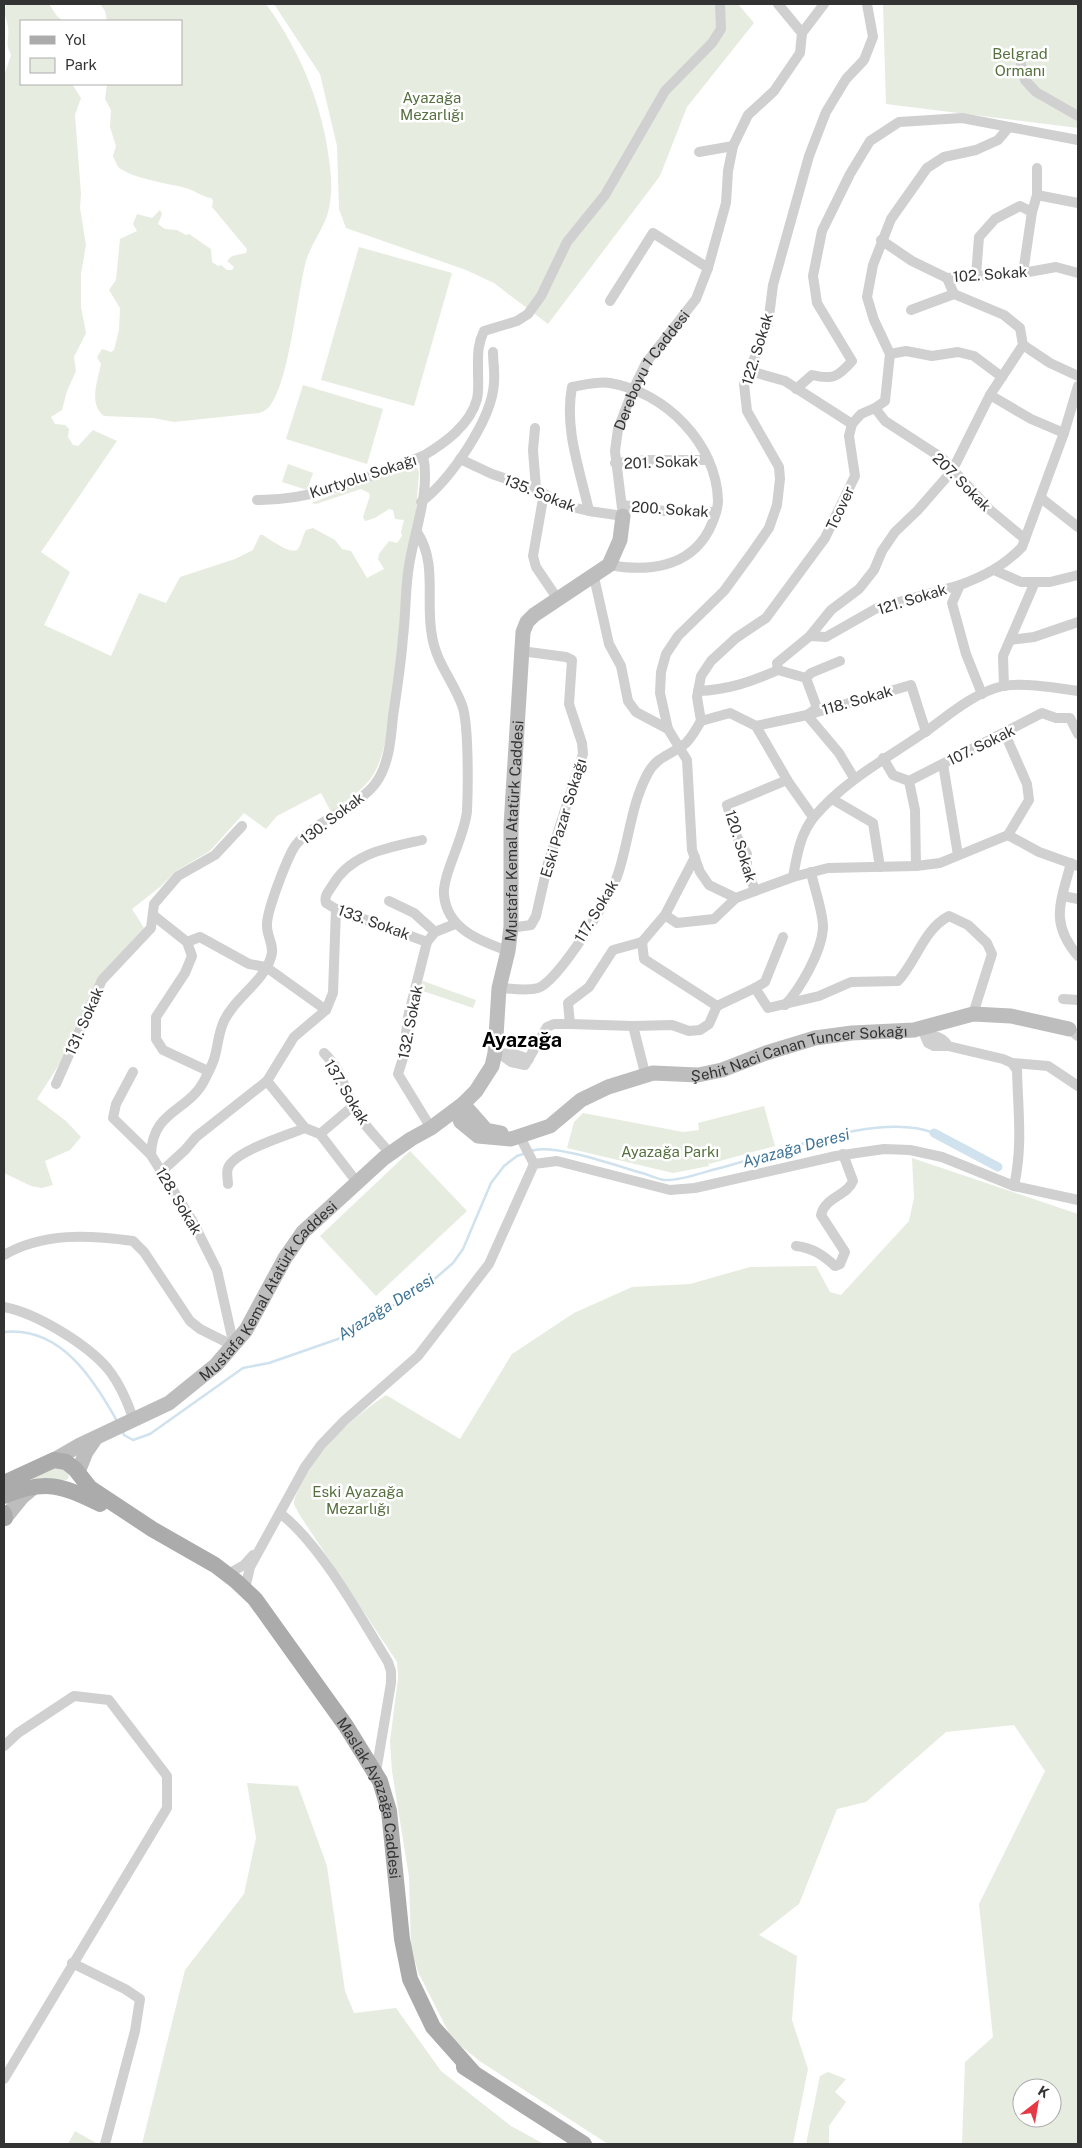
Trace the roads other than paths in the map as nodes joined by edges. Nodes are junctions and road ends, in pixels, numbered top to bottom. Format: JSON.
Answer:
{"nodes":[{"id":1,"x":720,"y":4,"type":"edge"},
{"id":2,"x":778,"y":4,"type":"edge"},
{"id":3,"x":824,"y":4,"type":"edge"},
{"id":4,"x":867,"y":4,"type":"edge"},
{"id":5,"x":802,"y":32,"type":"junction"},
{"id":6,"x":1022,"y":64,"type":"dead end"},
{"id":7,"x":1078,"y":116,"type":"edge"},
{"id":8,"x":1009,"y":127,"type":"junction"},
{"id":9,"x":1078,"y":140,"type":"edge"},
{"id":10,"x":733,"y":146,"type":"junction"},
{"id":11,"x":699,"y":152,"type":"dead end"},
{"id":12,"x":1037,"y":168,"type":"dead end"},
{"id":13,"x":1037,"y":195,"type":"junction"},
{"id":14,"x":1078,"y":203,"type":"edge"},
{"id":15,"x":1032,"y":212,"type":"junction"},
{"id":16,"x":881,"y":240,"type":"junction"},
{"id":17,"x":708,"y":268,"type":"junction"},
{"id":18,"x":1022,"y":273,"type":"junction"},
{"id":19,"x":1078,"y":273,"type":"edge"},
{"id":20,"x":976,"y":276,"type":"junction"},
{"id":21,"x":947,"y":278,"type":"junction"},
{"id":22,"x":954,"y":294,"type":"junction"},
{"id":23,"x":610,"y":301,"type":"dead end"},
{"id":24,"x":911,"y":310,"type":"dead end"},
{"id":25,"x":1023,"y":345,"type":"junction"},
{"id":26,"x":493,"y":352,"type":"dead end"},
{"id":27,"x":890,"y":354,"type":"junction"},
{"id":28,"x":750,"y":371,"type":"junction"},
{"id":29,"x":1078,"y":376,"type":"edge"},
{"id":30,"x":1002,"y":377,"type":"junction"},
{"id":31,"x":1078,"y":386,"type":"edge"},
{"id":32,"x":796,"y":388,"type":"junction"},
{"id":33,"x":632,"y":390,"type":"junction"},
{"id":34,"x":990,"y":395,"type":"junction"},
{"id":35,"x":875,"y":408,"type":"junction"},
{"id":36,"x":852,"y":424,"type":"junction"},
{"id":37,"x":535,"y":428,"type":"dead end"},
{"id":38,"x":1064,"y":433,"type":"junction"},
{"id":39,"x":423,"y":456,"type":"junction"},
{"id":40,"x":460,"y":459,"type":"junction"},
{"id":41,"x":708,"y":460,"type":"junction"},
{"id":42,"x":615,"y":463,"type":"junction"},
{"id":43,"x":952,"y":471,"type":"junction"},
{"id":44,"x":540,"y":491,"type":"junction"},
{"id":45,"x":1041,"y":498,"type":"junction"},
{"id":46,"x":257,"y":500,"type":"dead end"},
{"id":47,"x":421,"y":502,"type":"junction"},
{"id":48,"x":589,"y":511,"type":"junction"},
{"id":49,"x":623,"y":511,"type":"junction"},
{"id":50,"x":716,"y":512,"type":"junction"},
{"id":51,"x":1078,"y":527,"type":"edge"},
{"id":52,"x":417,"y":532,"type":"junction"},
{"id":53,"x":1025,"y":539,"type":"junction"},
{"id":54,"x":609,"y":565,"type":"junction"},
{"id":55,"x":994,"y":570,"type":"junction"},
{"id":56,"x":1078,"y":575,"type":"edge"},
{"id":57,"x":594,"y":577,"type":"junction"},
{"id":58,"x":1035,"y":582,"type":"junction"},
{"id":59,"x":960,"y":584,"type":"junction"},
{"id":60,"x":557,"y":598,"type":"junction"},
{"id":61,"x":1078,"y":622,"type":"edge"},
{"id":62,"x":810,"y":636,"type":"junction"},
{"id":63,"x":1010,"y":640,"type":"junction"},
{"id":64,"x":520,"y":651,"type":"junction"},
{"id":65,"x":840,"y":661,"type":"dead end"},
{"id":66,"x":778,"y":670,"type":"junction"},
{"id":67,"x":806,"y":678,"type":"junction"},
{"id":68,"x":1004,"y":686,"type":"junction"},
{"id":69,"x":698,"y":691,"type":"junction"},
{"id":70,"x":1078,"y":691,"type":"edge"},
{"id":71,"x":982,"y":694,"type":"junction"},
{"id":72,"x":807,"y":715,"type":"junction"},
{"id":73,"x":701,"y":721,"type":"junction"},
{"id":74,"x":1075,"y":722,"type":"edge"},
{"id":75,"x":756,"y":726,"type":"junction"},
{"id":76,"x":668,"y":729,"type":"junction"},
{"id":77,"x":518,"y":730,"type":"joint"},
{"id":78,"x":926,"y":732,"type":"junction"},
{"id":79,"x":1005,"y":734,"type":"junction"},
{"id":80,"x":1078,"y":734,"type":"edge"},
{"id":81,"x":680,"y":747,"type":"junction"},
{"id":82,"x":883,"y":758,"type":"junction"},
{"id":83,"x":943,"y":764,"type":"junction"},
{"id":84,"x":854,"y":778,"type":"junction"},
{"id":85,"x":787,"y":780,"type":"junction"},
{"id":86,"x":909,"y":781,"type":"junction"},
{"id":87,"x":832,"y":799,"type":"junction"},
{"id":88,"x":814,"y":818,"type":"junction"},
{"id":89,"x":242,"y":826,"type":"dead end"},
{"id":90,"x":1008,"y":835,"type":"junction"},
{"id":91,"x":422,"y":840,"type":"dead end"},
{"id":92,"x":958,"y":855,"type":"junction"},
{"id":93,"x":695,"y":857,"type":"junction"},
{"id":94,"x":1075,"y":865,"type":"edge"},
{"id":95,"x":916,"y":866,"type":"junction"},
{"id":96,"x":880,"y":867,"type":"junction"},
{"id":97,"x":811,"y":872,"type":"junction"},
{"id":98,"x":793,"y":877,"type":"junction"},
{"id":99,"x":755,"y":890,"type":"junction"},
{"id":100,"x":1063,"y":896,"type":"junction"},
{"id":101,"x":736,"y":898,"type":"junction"},
{"id":102,"x":1078,"y":899,"type":"edge"},
{"id":103,"x":389,"y":901,"type":"dead end"},
{"id":104,"x":336,"y":909,"type":"junction"},
{"id":105,"x":153,"y":915,"type":"junction"},
{"id":106,"x":665,"y":915,"type":"junction"},
{"id":107,"x":455,"y":924,"type":"junction"},
{"id":108,"x":514,"y":927,"type":"junction"},
{"id":109,"x":435,"y":932,"type":"junction"},
{"id":110,"x":783,"y":936,"type":"dead end"},
{"id":111,"x":187,"y":942,"type":"junction"},
{"id":112,"x":427,"y":942,"type":"junction"},
{"id":113,"x":642,"y":942,"type":"junction"},
{"id":114,"x":512,"y":951,"type":"junction"},
{"id":115,"x":1078,"y":956,"type":"edge"},
{"id":116,"x":266,"y":967,"type":"junction"},
{"id":117,"x":502,"y":988,"type":"junction"},
{"id":118,"x":755,"y":988,"type":"junction"},
{"id":119,"x":1063,"y":998,"type":"dead end"},
{"id":120,"x":1078,"y":1000,"type":"edge"},
{"id":121,"x":785,"y":1005,"type":"junction"},
{"id":122,"x":717,"y":1006,"type":"junction"},
{"id":123,"x":326,"y":1010,"type":"junction"},
{"id":124,"x":973,"y":1014,"type":"junction"},
{"id":125,"x":570,"y":1024,"type":"junction"},
{"id":126,"x":633,"y":1026,"type":"junction"},
{"id":127,"x":924,"y":1032,"type":"junction"},
{"id":128,"x":1075,"y":1032,"type":"edge"},
{"id":129,"x":324,"y":1053,"type":"dead end"},
{"id":130,"x":498,"y":1054,"type":"junction"},
{"id":131,"x":1012,"y":1062,"type":"junction"},
{"id":132,"x":133,"y":1072,"type":"dead end"},
{"id":133,"x":208,"y":1072,"type":"junction"},
{"id":134,"x":646,"y":1077,"type":"junction"},
{"id":135,"x":267,"y":1081,"type":"junction"},
{"id":136,"x":56,"y":1084,"type":"dead end"},
{"id":137,"x":1078,"y":1086,"type":"edge"},
{"id":138,"x":353,"y":1106,"type":"junction"},
{"id":139,"x":461,"y":1109,"type":"junction"},
{"id":140,"x":568,"y":1111,"type":"junction"},
{"id":141,"x":305,"y":1128,"type":"junction"},
{"id":142,"x":432,"y":1128,"type":"junction"},
{"id":143,"x":320,"y":1134,"type":"junction"},
{"id":144,"x":520,"y":1137,"type":"junction"},
{"id":145,"x":390,"y":1153,"type":"junction"},
{"id":146,"x":843,"y":1154,"type":"junction"},
{"id":147,"x":151,"y":1155,"type":"junction"},
{"id":148,"x":534,"y":1164,"type":"junction"},
{"id":149,"x":162,"y":1171,"type":"junction"},
{"id":150,"x":356,"y":1181,"type":"junction"},
{"id":151,"x":228,"y":1184,"type":"dead end"},
{"id":152,"x":1014,"y":1186,"type":"junction"},
{"id":153,"x":1078,"y":1200,"type":"edge"},
{"id":154,"x":796,"y":1246,"type":"dead end"},
{"id":155,"x":4,"y":1254,"type":"edge"},
{"id":156,"x":4,"y":1307,"type":"edge"},
{"id":157,"x":234,"y":1346,"type":"junction"},
{"id":158,"x":130,"y":1422,"type":"junction"},
{"id":159,"x":95,"y":1439,"type":"junction"},
{"id":160,"x":54,"y":1460,"type":"junction"},
{"id":161,"x":78,"y":1472,"type":"junction"},
{"id":162,"x":37,"y":1486,"type":"junction"},
{"id":163,"x":10,"y":1487,"type":"edge"},
{"id":164,"x":61,"y":1487,"type":"junction"},
{"id":165,"x":281,"y":1514,"type":"junction"},
{"id":166,"x":4,"y":1517,"type":"edge"},
{"id":167,"x":152,"y":1529,"type":"junction"},
{"id":168,"x":263,"y":1543,"type":"junction"},
{"id":169,"x":201,"y":1559,"type":"junction"},
{"id":170,"x":228,"y":1574,"type":"junction"},
{"id":171,"x":244,"y":1593,"type":"junction"},
{"id":172,"x":4,"y":1746,"type":"edge"},
{"id":173,"x":376,"y":1772,"type":"junction"},
{"id":174,"x":72,"y":1963,"type":"junction"},
{"id":175,"x":473,"y":2072,"type":"junction"},
{"id":176,"x":4,"y":2079,"type":"edge"},
{"id":177,"x":105,"y":2144,"type":"edge"},
{"id":178,"x":584,"y":2144,"type":"edge"}],
"edges":[{"from":1,"to":39,"type":"street"},
{"from":2,"to":5,"type":"street"},
{"from":3,"to":5,"type":"street"},
{"from":4,"to":28,"type":"street","name":"122. Sokak"},
{"from":5,"to":10,"type":"street","name":"Dereboyu 1 Caddesi"},
{"from":6,"to":7,"type":"street"},
{"from":8,"to":9,"type":"street"},
{"from":8,"to":16,"type":"street"},
{"from":8,"to":32,"type":"street"},
{"from":10,"to":11,"type":"street"},
{"from":10,"to":17,"type":"street","name":"Dereboyu 1 Caddesi"},
{"from":12,"to":13,"type":"street"},
{"from":13,"to":14,"type":"street"},
{"from":13,"to":15,"type":"street"},
{"from":15,"to":18,"type":"street"},
{"from":15,"to":20,"type":"street"},
{"from":16,"to":21,"type":"street","name":"102. Sokak"},
{"from":16,"to":27,"type":"street"},
{"from":17,"to":23,"type":"street"},
{"from":17,"to":33,"type":"street","name":"Dereboyu 1 Caddesi"},
{"from":18,"to":19,"type":"street","name":"102. Sokak"},
{"from":18,"to":20,"type":"street","name":"102. Sokak"},
{"from":20,"to":21,"type":"street","name":"102. Sokak"},
{"from":21,"to":22,"type":"street"},
{"from":22,"to":24,"type":"street"},
{"from":22,"to":25,"type":"street"},
{"from":25,"to":29,"type":"street"},
{"from":25,"to":30,"type":"street"},
{"from":26,"to":40,"type":"street"},
{"from":27,"to":30,"type":"street"},
{"from":27,"to":35,"type":"street"},
{"from":28,"to":32,"type":"street"},
{"from":28,"to":76,"type":"street","name":"122. Sokak"},
{"from":30,"to":34,"type":"street"},
{"from":31,"to":38,"type":"street","name":"121. Sokak"},
{"from":32,"to":36,"type":"street"},
{"from":33,"to":41,"type":"street"},
{"from":33,"to":42,"type":"street","name":"Dereboyu 1 Caddesi"},
{"from":33,"to":48,"type":"street"},
{"from":34,"to":38,"type":"street"},
{"from":34,"to":43,"type":"street"},
{"from":35,"to":36,"type":"street"},
{"from":35,"to":43,"type":"street","name":"207. Sokak"},
{"from":36,"to":69,"type":"street","name":"Tcover"},
{"from":37,"to":44,"type":"street"},
{"from":38,"to":45,"type":"street","name":"121. Sokak"},
{"from":39,"to":46,"type":"street","name":"Kurtyolu Sokağı"},
{"from":39,"to":47,"type":"street","name":"Kurtyolu Sokağı"},
{"from":40,"to":44,"type":"street","name":"135. Sokak"},
{"from":40,"to":47,"type":"street"},
{"from":41,"to":42,"type":"street","name":"201. Sokak"},
{"from":41,"to":50,"type":"street"},
{"from":42,"to":49,"type":"street","name":"Dereboyu 1 Caddesi"},
{"from":43,"to":53,"type":"street","name":"207. Sokak"},
{"from":43,"to":62,"type":"street"},
{"from":44,"to":48,"type":"street","name":"135. Sokak"},
{"from":44,"to":60,"type":"street"},
{"from":45,"to":51,"type":"street"},
{"from":45,"to":53,"type":"street","name":"121. Sokak"},
{"from":47,"to":52,"type":"street","name":"Kurtyolu Sokağı"},
{"from":48,"to":49,"type":"street","name":"135. Sokak"},
{"from":49,"to":50,"type":"street","name":"200. Sokak"},
{"from":49,"to":54,"type":"street","name":"Dereboyu 1 Caddesi"},
{"from":50,"to":54,"type":"street"},
{"from":52,"to":107,"type":"street"},
{"from":52,"to":116,"type":"street","name":"130. Sokak"},
{"from":53,"to":55,"type":"street","name":"121. Sokak"},
{"from":54,"to":57,"type":"street","name":"Dereboyu 1 Caddesi"},
{"from":55,"to":58,"type":"street"},
{"from":55,"to":59,"type":"street","name":"121. Sokak"},
{"from":56,"to":58,"type":"street"},
{"from":57,"to":60,"type":"street","name":"Dereboyu 1 Caddesi"},
{"from":57,"to":76,"type":"street"},
{"from":58,"to":63,"type":"street"},
{"from":59,"to":62,"type":"street","name":"121. Sokak"},
{"from":59,"to":71,"type":"street"},
{"from":60,"to":64,"type":"street","name":"Dereboyu 1 Caddesi"},
{"from":61,"to":63,"type":"street"},
{"from":62,"to":66,"type":"street"},
{"from":63,"to":68,"type":"street"},
{"from":64,"to":77,"type":"street","name":"Dereboyu 1 Caddesi"},
{"from":64,"to":108,"type":"street","name":"Eski Pazar Sokağı"},
{"from":65,"to":67,"type":"street"},
{"from":66,"to":67,"type":"street"},
{"from":66,"to":69,"type":"street"},
{"from":67,"to":72,"type":"street"},
{"from":68,"to":70,"type":"street"},
{"from":68,"to":71,"type":"street"},
{"from":69,"to":73,"type":"street","name":"Tcover"},
{"from":71,"to":78,"type":"street"},
{"from":72,"to":75,"type":"street","name":"118. Sokak"},
{"from":72,"to":78,"type":"street","name":"118. Sokak"},
{"from":72,"to":84,"type":"street"},
{"from":73,"to":75,"type":"street"},
{"from":73,"to":81,"type":"street","name":"117. Sokak"},
{"from":74,"to":79,"type":"street","name":"107. Sokak"},
{"from":74,"to":80,"type":"street","name":"107. Sokak"},
{"from":75,"to":85,"type":"street"},
{"from":76,"to":81,"type":"street"},
{"from":77,"to":108,"type":"street","name":"Mustafa Kemal Atatürk Caddesi"},
{"from":78,"to":82,"type":"street"},
{"from":79,"to":83,"type":"street","name":"107. Sokak"},
{"from":79,"to":90,"type":"street"},
{"from":81,"to":93,"type":"street"},
{"from":81,"to":117,"type":"street","name":"117. Sokak"},
{"from":82,"to":84,"type":"street"},
{"from":82,"to":86,"type":"street"},
{"from":83,"to":86,"type":"street","name":"107. Sokak"},
{"from":83,"to":92,"type":"street"},
{"from":84,"to":87,"type":"street"},
{"from":85,"to":88,"type":"street"},
{"from":85,"to":99,"type":"street","name":"120. Sokak"},
{"from":86,"to":95,"type":"street"},
{"from":87,"to":88,"type":"street"},
{"from":87,"to":96,"type":"street"},
{"from":88,"to":98,"type":"street"},
{"from":89,"to":105,"type":"street","name":"131. Sokak"},
{"from":90,"to":92,"type":"street"},
{"from":90,"to":94,"type":"street"},
{"from":91,"to":104,"type":"street","name":"133. Sokak"},
{"from":92,"to":95,"type":"street"},
{"from":93,"to":101,"type":"street"},
{"from":93,"to":106,"type":"street"},
{"from":94,"to":100,"type":"street"},
{"from":95,"to":96,"type":"street"},
{"from":96,"to":97,"type":"street"},
{"from":97,"to":98,"type":"street"},
{"from":97,"to":121,"type":"street"},
{"from":98,"to":99,"type":"street"},
{"from":99,"to":101,"type":"street"},
{"from":100,"to":102,"type":"street"},
{"from":100,"to":115,"type":"street"},
{"from":101,"to":106,"type":"street"},
{"from":103,"to":109,"type":"street"},
{"from":104,"to":112,"type":"street","name":"133. Sokak"},
{"from":104,"to":123,"type":"street"},
{"from":105,"to":111,"type":"street"},
{"from":105,"to":136,"type":"street","name":"131. Sokak"},
{"from":106,"to":113,"type":"street"},
{"from":107,"to":109,"type":"street","name":"132. Sokak"},
{"from":107,"to":114,"type":"street"},
{"from":108,"to":114,"type":"street","name":"Mustafa Kemal Atatürk Caddesi"},
{"from":109,"to":112,"type":"street","name":"132. Sokak"},
{"from":110,"to":118,"type":"street"},
{"from":111,"to":116,"type":"street"},
{"from":111,"to":133,"type":"street"},
{"from":112,"to":142,"type":"street","name":"132. Sokak"},
{"from":113,"to":122,"type":"street"},
{"from":113,"to":125,"type":"street"},
{"from":114,"to":117,"type":"street","name":"Mustafa Kemal Atatürk Caddesi"},
{"from":116,"to":123,"type":"street"},
{"from":116,"to":133,"type":"street","name":"130. Sokak"},
{"from":117,"to":130,"type":"street","name":"Mustafa Kemal Atatürk Caddesi"},
{"from":118,"to":121,"type":"street"},
{"from":118,"to":122,"type":"street"},
{"from":119,"to":120,"type":"street"},
{"from":121,"to":124,"type":"street"},
{"from":122,"to":126,"type":"street"},
{"from":123,"to":135,"type":"street"},
{"from":124,"to":127,"type":"street","name":"Şehit Naci Canan Tuncer Sokağı"},
{"from":124,"to":128,"type":"street","name":"Şehit Naci Canan Tuncer Sokağı"},
{"from":125,"to":126,"type":"street"},
{"from":125,"to":130,"type":"street"},
{"from":126,"to":134,"type":"street"},
{"from":127,"to":131,"type":"street"},
{"from":127,"to":134,"type":"street","name":"Şehit Naci Canan Tuncer Sokağı"},
{"from":129,"to":138,"type":"street","name":"137. Sokak"},
{"from":130,"to":139,"type":"street","name":"Mustafa Kemal Atatürk Caddesi"},
{"from":131,"to":137,"type":"street"},
{"from":131,"to":152,"type":"street"},
{"from":132,"to":147,"type":"street","name":"128. Sokak"},
{"from":133,"to":147,"type":"street","name":"130. Sokak"},
{"from":134,"to":140,"type":"street","name":"Şehit Naci Canan Tuncer Sokağı"},
{"from":135,"to":141,"type":"street"},
{"from":135,"to":149,"type":"street"},
{"from":138,"to":143,"type":"street"},
{"from":138,"to":145,"type":"street","name":"137. Sokak"},
{"from":139,"to":140,"type":"street","name":"Şehit Naci Canan Tuncer Sokağı"},
{"from":139,"to":142,"type":"street","name":"Mustafa Kemal Atatürk Caddesi"},
{"from":139,"to":144,"type":"street","name":"Şehit Naci Canan Tuncer Sokağı"},
{"from":140,"to":144,"type":"street","name":"Şehit Naci Canan Tuncer Sokağı"},
{"from":141,"to":143,"type":"street"},
{"from":141,"to":151,"type":"street"},
{"from":142,"to":145,"type":"street","name":"Mustafa Kemal Atatürk Caddesi"},
{"from":143,"to":150,"type":"street"},
{"from":144,"to":148,"type":"street"},
{"from":145,"to":150,"type":"street","name":"Mustafa Kemal Atatürk Caddesi"},
{"from":146,"to":148,"type":"street"},
{"from":146,"to":152,"type":"street"},
{"from":146,"to":154,"type":"street"},
{"from":147,"to":149,"type":"street","name":"128. Sokak"},
{"from":148,"to":165,"type":"street"},
{"from":149,"to":157,"type":"street","name":"128. Sokak"},
{"from":150,"to":157,"type":"street","name":"Mustafa Kemal Atatürk Caddesi"},
{"from":152,"to":153,"type":"street"},
{"from":155,"to":157,"type":"street"},
{"from":156,"to":158,"type":"street"},
{"from":157,"to":158,"type":"street","name":"Mustafa Kemal Atatürk Caddesi"},
{"from":158,"to":159,"type":"street","name":"Mustafa Kemal Atatürk Caddesi"},
{"from":159,"to":160,"type":"street","name":"Mustafa Kemal Atatürk Caddesi"},
{"from":159,"to":161,"type":"street"},
{"from":160,"to":161,"type":"main road"},
{"from":160,"to":163,"type":"main road"},
{"from":161,"to":164,"type":"main road"},
{"from":161,"to":167,"type":"main road","name":"Maslak Ayazağa Caddesi"},
{"from":162,"to":163,"type":"main road","name":"Maslak Ayazağa Caddesi"},
{"from":162,"to":164,"type":"main road","name":"Maslak Ayazağa Caddesi"},
{"from":162,"to":166,"type":"street"},
{"from":163,"to":166,"type":"street"},
{"from":164,"to":167,"type":"main road","name":"Maslak Ayazağa Caddesi"},
{"from":165,"to":168,"type":"street"},
{"from":165,"to":173,"type":"street"},
{"from":167,"to":169,"type":"main road","name":"Maslak Ayazağa Caddesi"},
{"from":168,"to":170,"type":"street"},
{"from":168,"to":171,"type":"street"},
{"from":169,"to":170,"type":"main road","name":"Maslak Ayazağa Caddesi"},
{"from":169,"to":171,"type":"main road","name":"Maslak Ayazağa Caddesi"},
{"from":170,"to":171,"type":"main road","name":"Maslak Ayazağa Caddesi"},
{"from":171,"to":173,"type":"main road","name":"Maslak Ayazağa Caddesi"},
{"from":171,"to":175,"type":"main road","name":"Maslak Ayazağa Caddesi"},
{"from":172,"to":174,"type":"street"},
{"from":173,"to":175,"type":"main road","name":"Maslak Ayazağa Caddesi"},
{"from":174,"to":176,"type":"street"},
{"from":174,"to":177,"type":"street"},
{"from":175,"to":178,"type":"main road","name":"Maslak Ayazağa Caddesi"}]}
